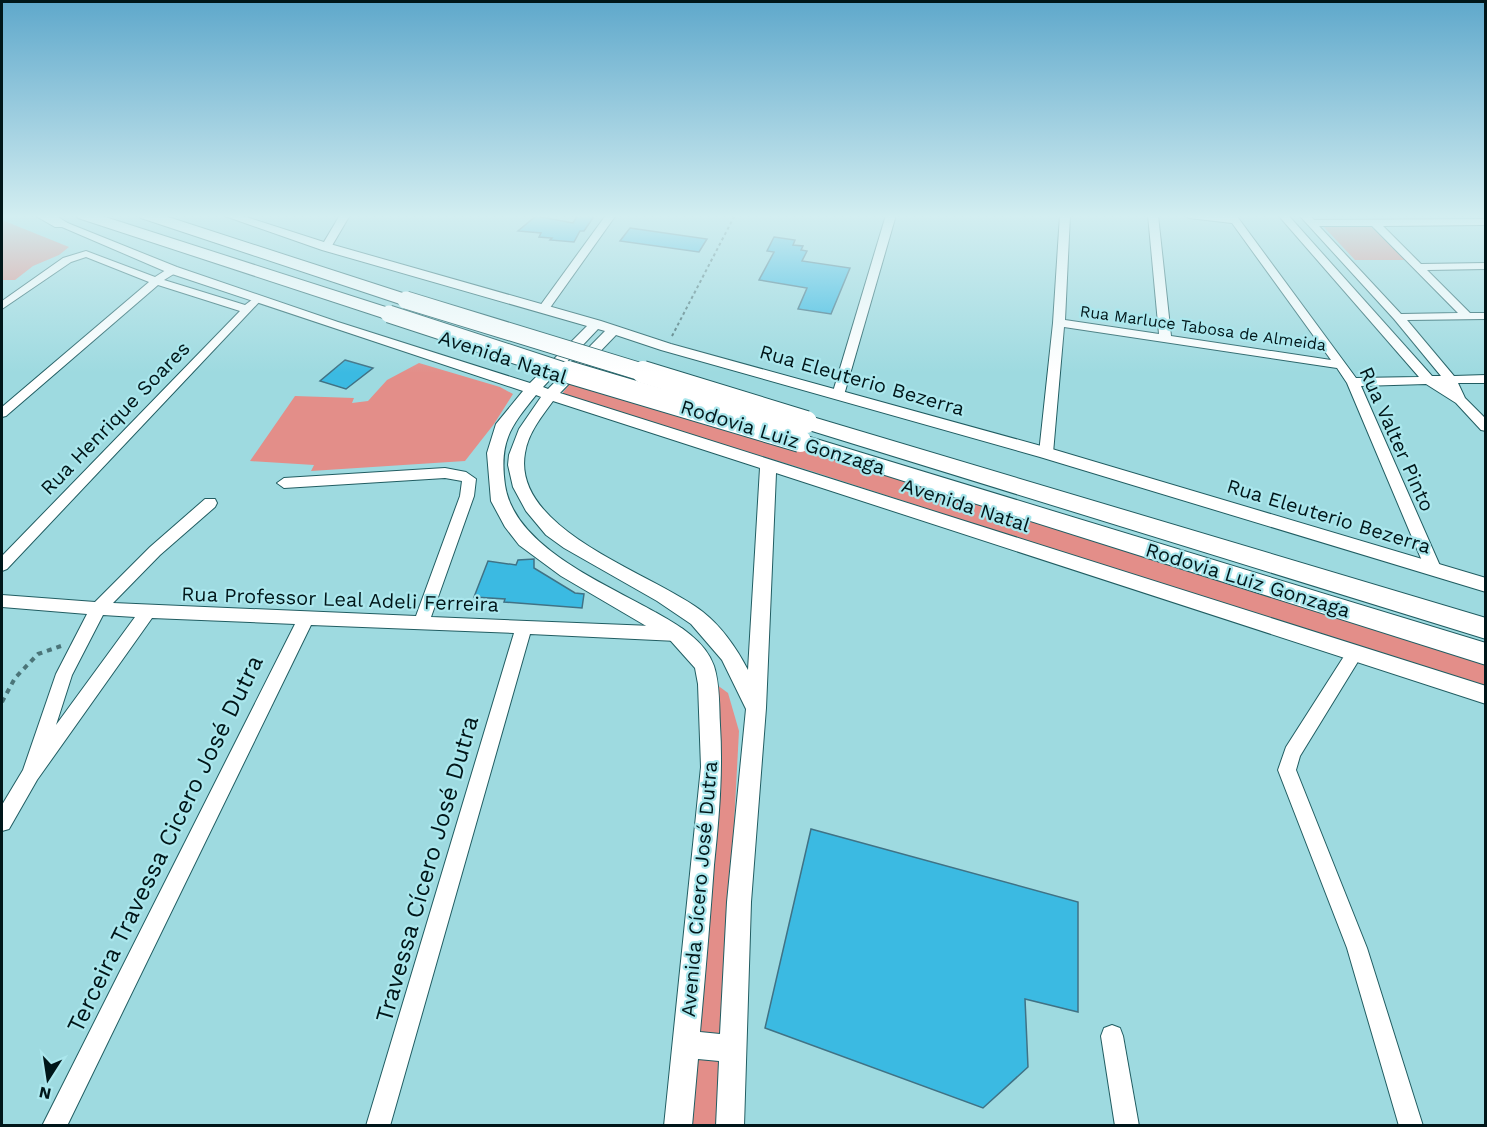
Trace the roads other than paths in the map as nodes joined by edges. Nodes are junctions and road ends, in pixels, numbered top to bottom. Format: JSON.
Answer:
{"nodes":[{"id":1,"x":1419,"y":267,"type":"edge"},
{"id":2,"x":56,"y":268,"type":"edge"},
{"id":3,"x":121,"y":268,"type":"edge"},
{"id":4,"x":167,"y":268,"type":"edge"},
{"id":5,"x":246,"y":268,"type":"edge"},
{"id":6,"x":307,"y":268,"type":"edge"},
{"id":7,"x":397,"y":268,"type":"edge"},
{"id":8,"x":573,"y":268,"type":"edge"},
{"id":9,"x":876,"y":268,"type":"edge"},
{"id":10,"x":1062,"y":268,"type":"edge"},
{"id":11,"x":1158,"y":268,"type":"edge"},
{"id":12,"x":1270,"y":268,"type":"edge"},
{"id":13,"x":1329,"y":268,"type":"edge"},
{"id":14,"x":1353,"y":268,"type":"edge"},
{"id":15,"x":173,"y":270,"type":"junction"},
{"id":16,"x":156,"y":281,"type":"junction"},
{"id":17,"x":257,"y":299,"type":"junction"},
{"id":18,"x":2,"y":306,"type":"edge"},
{"id":19,"x":246,"y":309,"type":"junction"},
{"id":20,"x":543,"y":310,"type":"junction"},
{"id":21,"x":1467,"y":316,"type":"junction"},
{"id":22,"x":1485,"y":316,"type":"edge"},
{"id":23,"x":1398,"y":317,"type":"junction"},
{"id":24,"x":1059,"y":323,"type":"junction"},
{"id":25,"x":597,"y":324,"type":"junction"},
{"id":26,"x":614,"y":330,"type":"junction"},
{"id":27,"x":1165,"y":338,"type":"junction"},
{"id":28,"x":1342,"y":365,"type":"junction"},
{"id":29,"x":1450,"y":379,"type":"junction"},
{"id":30,"x":1485,"y":379,"type":"edge"},
{"id":31,"x":1428,"y":380,"type":"junction"},
{"id":32,"x":1353,"y":382,"type":"junction"},
{"id":33,"x":532,"y":390,"type":"junction"},
{"id":34,"x":838,"y":395,"type":"junction"},
{"id":35,"x":551,"y":397,"type":"junction"},
{"id":36,"x":1460,"y":400,"type":"junction"},
{"id":37,"x":2,"y":413,"type":"edge"},
{"id":38,"x":1485,"y":428,"type":"edge"},
{"id":39,"x":803,"y":432,"type":"junction"},
{"id":40,"x":1046,"y":453,"type":"junction"},
{"id":41,"x":768,"y":465,"type":"junction"},
{"id":42,"x":284,"y":483,"type":"dead end"},
{"id":43,"x":210,"y":503,"type":"dead end"},
{"id":44,"x":2,"y":565,"type":"edge"},
{"id":45,"x":1432,"y":568,"type":"junction"},
{"id":46,"x":1485,"y":585,"type":"edge"},
{"id":47,"x":2,"y":601,"type":"edge"},
{"id":48,"x":98,"y":609,"type":"junction"},
{"id":49,"x":148,"y":612,"type":"junction"},
{"id":50,"x":306,"y":618,"type":"junction"},
{"id":51,"x":421,"y":623,"type":"junction"},
{"id":52,"x":525,"y":628,"type":"junction"},
{"id":53,"x":1485,"y":629,"type":"edge"},
{"id":54,"x":677,"y":634,"type":"junction"},
{"id":55,"x":1485,"y":654,"type":"edge"},
{"id":56,"x":1354,"y":655,"type":"junction"},
{"id":57,"x":1485,"y":695,"type":"edge"},
{"id":58,"x":756,"y":708,"type":"junction"},
{"id":59,"x":31,"y":774,"type":"junction"},
{"id":60,"x":2,"y":822,"type":"edge"},
{"id":61,"x":1112,"y":1036,"type":"dead end"},
{"id":62,"x":685,"y":1045,"type":"junction"},
{"id":63,"x":733,"y":1048,"type":"junction"},
{"id":64,"x":54,"y":1125,"type":"edge"},
{"id":65,"x":378,"y":1125,"type":"edge"},
{"id":66,"x":678,"y":1125,"type":"edge"},
{"id":67,"x":730,"y":1125,"type":"edge"},
{"id":68,"x":1127,"y":1125,"type":"edge"},
{"id":69,"x":1411,"y":1125,"type":"edge"}],
"edges":[{"from":1,"to":21,"type":"street"},
{"from":2,"to":18,"type":"street"},
{"from":3,"to":16,"type":"street"},
{"from":4,"to":15,"type":"street","name":"Avenida Natal"},
{"from":5,"to":39,"type":"highway","name":"Rodovia Luiz Gonzaga","bridge":true},
{"from":6,"to":39,"type":"highway","name":"Rodovia Luiz Gonzaga","bridge":true},
{"from":7,"to":20,"type":"street","name":"Rua Eleuterio Bezerra"},
{"from":8,"to":20,"type":"street"},
{"from":9,"to":34,"type":"street"},
{"from":10,"to":24,"type":"street"},
{"from":11,"to":27,"type":"street"},
{"from":12,"to":28,"type":"street","name":"Rua Valter Pinto"},
{"from":13,"to":31,"type":"street"},
{"from":14,"to":23,"type":"street"},
{"from":15,"to":16,"type":"street"},
{"from":15,"to":17,"type":"street","name":"Avenida Natal"},
{"from":16,"to":19,"type":"street"},
{"from":16,"to":37,"type":"street"},
{"from":17,"to":19,"type":"street","name":"Rua Henrique Soares"},
{"from":17,"to":33,"type":"street","name":"Avenida Natal"},
{"from":19,"to":44,"type":"street","name":"Rua Henrique Soares"},
{"from":20,"to":25,"type":"street","name":"Rua Eleuterio Bezerra"},
{"from":21,"to":22,"type":"street"},
{"from":21,"to":23,"type":"street"},
{"from":23,"to":29,"type":"street"},
{"from":24,"to":27,"type":"street","name":"Rua Marluce Tabosa de Almeida"},
{"from":24,"to":40,"type":"street"},
{"from":25,"to":26,"type":"street","name":"Rua Eleuterio Bezerra"},
{"from":25,"to":33,"type":"street","name":"Avenida Cícero José Dutra"},
{"from":26,"to":34,"type":"street","name":"Rua Eleuterio Bezerra"},
{"from":26,"to":35,"type":"street"},
{"from":27,"to":28,"type":"street","name":"Rua Marluce Tabosa de Almeida"},
{"from":28,"to":32,"type":"street","name":"Rua Valter Pinto"},
{"from":29,"to":30,"type":"street"},
{"from":29,"to":31,"type":"street"},
{"from":29,"to":36,"type":"street"},
{"from":31,"to":32,"type":"street"},
{"from":31,"to":36,"type":"street"},
{"from":32,"to":45,"type":"street","name":"Rua Valter Pinto"},
{"from":33,"to":35,"type":"street","name":"Avenida Natal"},
{"from":33,"to":54,"type":"street","name":"Avenida Cícero José Dutra"},
{"from":34,"to":40,"type":"street","name":"Rua Eleuterio Bezerra"},
{"from":35,"to":41,"type":"street","name":"Avenida Natal"},
{"from":35,"to":58,"type":"street"},
{"from":36,"to":38,"type":"street"},
{"from":39,"to":53,"type":"highway","name":"Rodovia Luiz Gonzaga"},
{"from":39,"to":55,"type":"highway","name":"Rodovia Luiz Gonzaga"},
{"from":40,"to":45,"type":"street","name":"Rua Eleuterio Bezerra"},
{"from":41,"to":56,"type":"street","name":"Avenida Natal"},
{"from":41,"to":58,"type":"street","name":"Avenida Cícero José Dutra"},
{"from":42,"to":51,"type":"street"},
{"from":43,"to":48,"type":"street"},
{"from":45,"to":46,"type":"street","name":"Rua Eleuterio Bezerra"},
{"from":47,"to":48,"type":"street","name":"Rua Professor Leal Adeli Ferreira"},
{"from":48,"to":49,"type":"street","name":"Rua Professor Leal Adeli Ferreira"},
{"from":48,"to":59,"type":"street"},
{"from":49,"to":50,"type":"street","name":"Rua Professor Leal Adeli Ferreira"},
{"from":49,"to":59,"type":"street"},
{"from":50,"to":51,"type":"street","name":"Rua Professor Leal Adeli Ferreira"},
{"from":50,"to":64,"type":"street","name":"Terceira Travessa Cicero José Dutra"},
{"from":51,"to":52,"type":"street","name":"Rua Professor Leal Adeli Ferreira"},
{"from":52,"to":54,"type":"street","name":"Rua Professor Leal Adeli Ferreira"},
{"from":52,"to":65,"type":"street","name":"Travessa Cícero José Dutra"},
{"from":54,"to":62,"type":"street","name":"Avenida Cícero José Dutra"},
{"from":56,"to":57,"type":"street","name":"Avenida Natal"},
{"from":56,"to":69,"type":"street"},
{"from":58,"to":63,"type":"street","name":"Avenida Cícero José Dutra"},
{"from":59,"to":60,"type":"street"},
{"from":61,"to":68,"type":"street"},
{"from":62,"to":63,"type":"street"},
{"from":62,"to":66,"type":"street","name":"Avenida Cícero José Dutra"},
{"from":63,"to":67,"type":"street","name":"Avenida Cícero José Dutra"}]}
